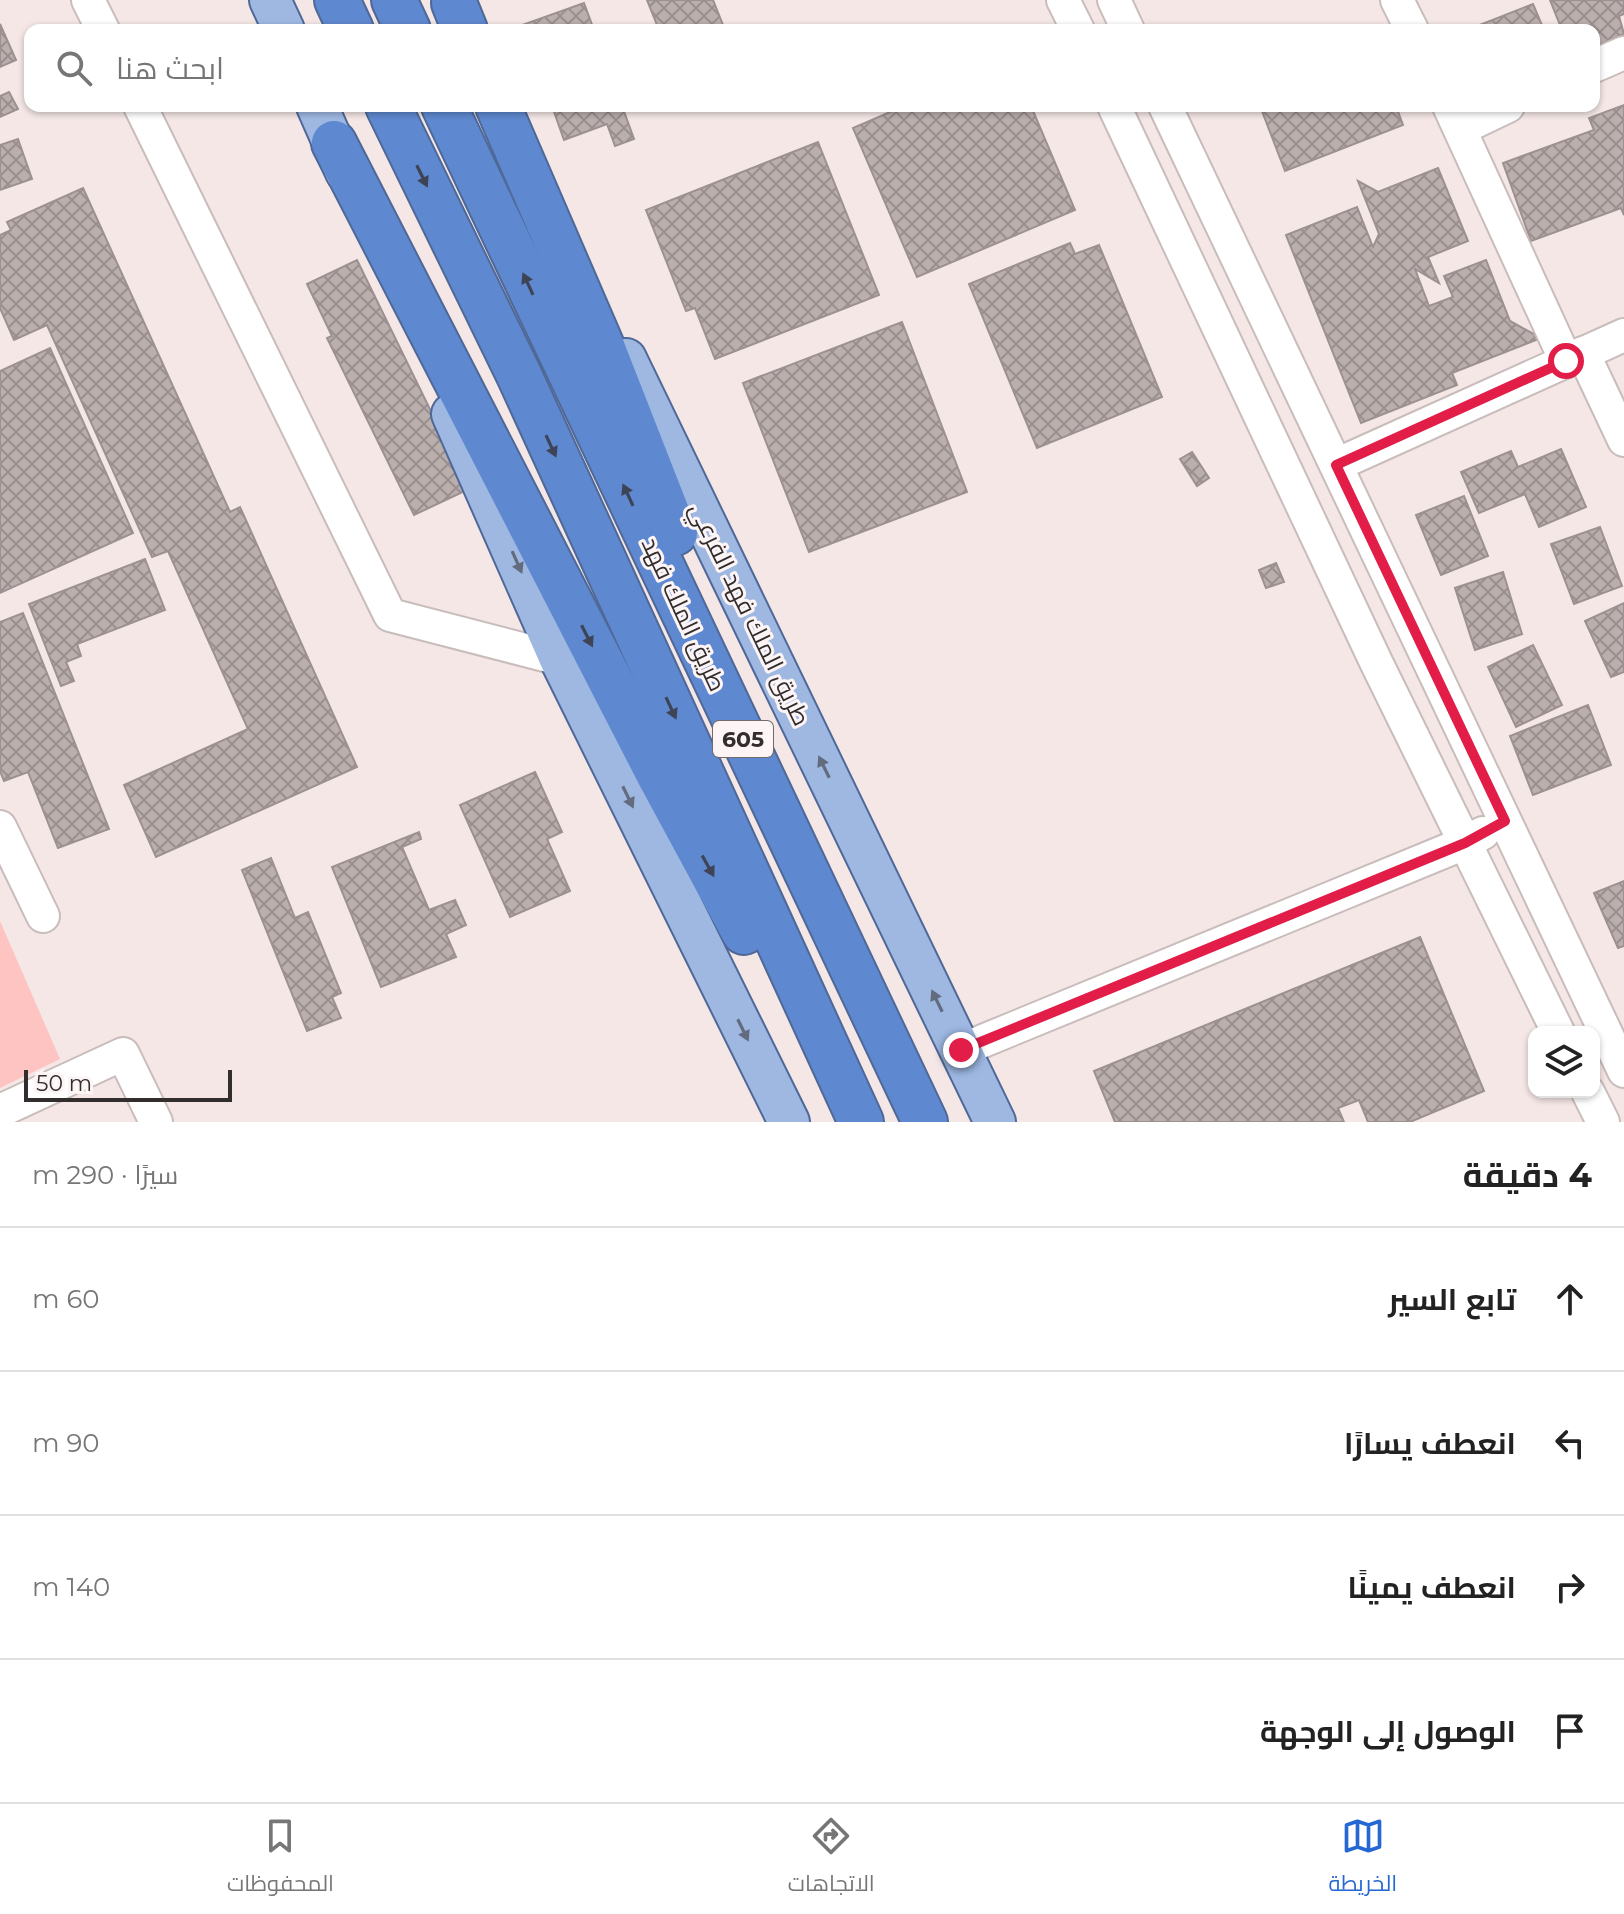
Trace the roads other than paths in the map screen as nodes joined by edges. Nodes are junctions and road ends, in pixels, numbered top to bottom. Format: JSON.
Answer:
{"nodes":[{"id":1,"x":88,"y":0,"type":"edge"},
{"id":2,"x":270,"y":0,"type":"edge"},
{"id":3,"x":337,"y":0,"type":"edge"},
{"id":4,"x":394,"y":0,"type":"edge"},
{"id":5,"x":1063,"y":0,"type":"edge"},
{"id":6,"x":1114,"y":0,"type":"edge"},
{"id":7,"x":1397,"y":0,"type":"edge"},
{"id":8,"x":100,"y":24,"type":"edge"},
{"id":9,"x":281,"y":24,"type":"edge"},
{"id":10,"x":348,"y":24,"type":"edge"},
{"id":11,"x":405,"y":24,"type":"edge"},
{"id":12,"x":1075,"y":24,"type":"edge"},
{"id":13,"x":1125,"y":24,"type":"edge"},
{"id":14,"x":1409,"y":24,"type":"edge"},
{"id":15,"x":1624,"y":53,"type":"edge"},
{"id":16,"x":1600,"y":63,"type":"edge"},
{"id":17,"x":143,"y":112,"type":"edge"},
{"id":18,"x":391,"y":112,"type":"edge"},
{"id":19,"x":447,"y":112,"type":"edge"},
{"id":20,"x":504,"y":112,"type":"edge"},
{"id":21,"x":504,"y":112,"type":"edge"},
{"id":22,"x":1117,"y":112,"type":"edge"},
{"id":23,"x":1168,"y":112,"type":"edge"},
{"id":24,"x":1479,"y":112,"type":"edge"},
{"id":25,"x":1454,"y":117,"type":"edge"},
{"id":26,"x":325,"y":124,"type":"edge"},
{"id":27,"x":1624,"y":335,"type":"edge"},
{"id":28,"x":1574,"y":357,"type":"junction"},
{"id":29,"x":1624,"y":440,"type":"edge"},
{"id":30,"x":1336,"y":465,"type":"junction"},
{"id":31,"x":560,"y":659,"type":"junction"},
{"id":32,"x":1505,"y":821,"type":"junction"},
{"id":33,"x":0,"y":827,"type":"edge"},
{"id":34,"x":1465,"y":843,"type":"junction"},
{"id":35,"x":43,"y":916,"type":"dead end"},
{"id":36,"x":828,"y":918,"type":"junction"},
{"id":37,"x":1555,"y":1026,"type":"edge"},
{"id":38,"x":961,"y":1050,"type":"junction"},
{"id":39,"x":1624,"y":1071,"type":"edge"},
{"id":40,"x":1591,"y":1098,"type":"edge"},
{"id":41,"x":0,"y":1111,"type":"edge"},
{"id":42,"x":778,"y":1112,"type":"edge"},
{"id":43,"x":156,"y":1122,"type":"edge"},
{"id":44,"x":860,"y":1122,"type":"edge"},
{"id":45,"x":925,"y":1122,"type":"edge"},
{"id":46,"x":995,"y":1122,"type":"edge"},
{"id":47,"x":1603,"y":1122,"type":"edge"}],
"edges":[{"from":1,"to":8,"type":"street"},
{"from":2,"to":9,"type":"main road"},
{"from":3,"to":10,"type":"highway"},
{"from":4,"to":11,"type":"highway"},
{"from":5,"to":12,"type":"street"},
{"from":6,"to":13,"type":"street"},
{"from":7,"to":14,"type":"street"},
{"from":15,"to":16,"type":"street"},
{"from":17,"to":31,"type":"street"},
{"from":18,"to":44,"type":"highway","name":"طريق الملك فهد","number":"605","one_way":true},
{"from":36,"to":19,"type":"highway","name":"طريق الملك فهد","number":"605","one_way":true},
{"from":20,"to":36,"type":"highway"},
{"from":38,"to":21,"type":"main road","name":"طريق الملك فهد الفرعي","one_way":true},
{"from":22,"to":34,"type":"street"},
{"from":23,"to":30,"type":"street"},
{"from":24,"to":25,"type":"street"},
{"from":25,"to":28,"type":"street"},
{"from":26,"to":31,"type":"main road","one_way":true},
{"from":26,"to":44,"type":"highway","one_way":true},
{"from":27,"to":28,"type":"street"},
{"from":28,"to":29,"type":"street"},
{"from":28,"to":30,"type":"street"},
{"from":30,"to":32,"type":"street"},
{"from":31,"to":42,"type":"main road","one_way":true},
{"from":32,"to":34,"type":"street"},
{"from":32,"to":39,"type":"street"},
{"from":33,"to":35,"type":"street"},
{"from":34,"to":37,"type":"street"},
{"from":34,"to":38,"type":"street"},
{"from":36,"to":45,"type":"highway","name":"طريق الملك فهد","number":"605"},
{"from":38,"to":46,"type":"main road","name":"طريق الملك فهد الفرعي"},
{"from":40,"to":47,"type":"street"},
{"from":41,"to":43,"type":"street"}]}
